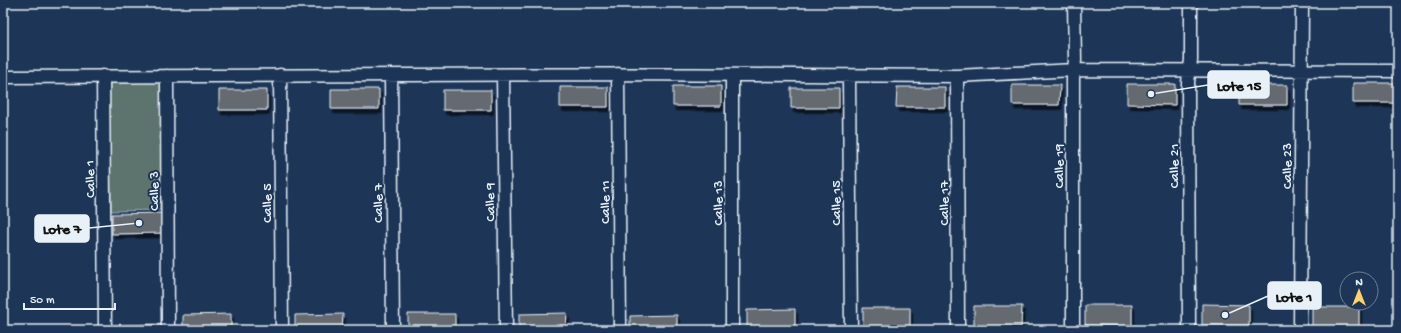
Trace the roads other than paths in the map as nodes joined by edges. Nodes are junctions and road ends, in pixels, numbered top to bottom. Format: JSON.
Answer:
{"nodes":[{"id":1,"x":1074,"y":3,"type":"edge"},
{"id":2,"x":1191,"y":3,"type":"edge"},
{"id":3,"x":1302,"y":3,"type":"edge"},
{"id":4,"x":1074,"y":70,"type":"junction"},
{"id":5,"x":1189,"y":71,"type":"junction"},
{"id":6,"x":1302,"y":71,"type":"junction"},
{"id":7,"x":1398,"y":71,"type":"edge"},
{"id":8,"x":618,"y":74,"type":"junction"},
{"id":9,"x":280,"y":75,"type":"junction"},
{"id":10,"x":391,"y":75,"type":"junction"},
{"id":11,"x":503,"y":75,"type":"junction"},
{"id":12,"x":732,"y":75,"type":"junction"},
{"id":13,"x":3,"y":76,"type":"edge"},
{"id":14,"x":103,"y":76,"type":"junction"},
{"id":15,"x":167,"y":76,"type":"junction"},
{"id":16,"x":849,"y":76,"type":"junction"},
{"id":17,"x":957,"y":76,"type":"junction"},
{"id":18,"x":105,"y":330,"type":"edge"},
{"id":19,"x":168,"y":330,"type":"edge"},
{"id":20,"x":282,"y":330,"type":"edge"},
{"id":21,"x":393,"y":330,"type":"edge"},
{"id":22,"x":506,"y":330,"type":"edge"},
{"id":23,"x":620,"y":330,"type":"edge"},
{"id":24,"x":732,"y":330,"type":"edge"},
{"id":25,"x":851,"y":330,"type":"edge"},
{"id":26,"x":958,"y":330,"type":"edge"},
{"id":27,"x":1073,"y":330,"type":"edge"},
{"id":28,"x":1189,"y":330,"type":"edge"},
{"id":29,"x":1300,"y":330,"type":"edge"}],
"edges":[{"from":1,"to":4,"type":"street","name":"Calle 19"},
{"from":2,"to":5,"type":"street","name":"Calle 21"},
{"from":3,"to":6,"type":"street","name":"Calle 23"},
{"from":4,"to":5,"type":"street"},
{"from":4,"to":17,"type":"street"},
{"from":4,"to":27,"type":"street","name":"Calle 19"},
{"from":5,"to":6,"type":"street"},
{"from":5,"to":28,"type":"street","name":"Calle 21"},
{"from":6,"to":7,"type":"street"},
{"from":6,"to":29,"type":"street","name":"Calle 23"},
{"from":8,"to":11,"type":"street"},
{"from":8,"to":12,"type":"street"},
{"from":8,"to":23,"type":"street","name":"Calle 11"},
{"from":9,"to":10,"type":"street"},
{"from":9,"to":15,"type":"street"},
{"from":9,"to":20,"type":"street","name":"Calle 5"},
{"from":10,"to":11,"type":"street"},
{"from":10,"to":21,"type":"street","name":"Calle 7"},
{"from":11,"to":22,"type":"street","name":"Calle 9"},
{"from":12,"to":16,"type":"street"},
{"from":12,"to":24,"type":"street","name":"Calle 13"},
{"from":13,"to":14,"type":"street"},
{"from":14,"to":15,"type":"street"},
{"from":14,"to":18,"type":"street","name":"Calle 1"},
{"from":15,"to":19,"type":"street","name":"Calle 3"},
{"from":16,"to":17,"type":"street"},
{"from":16,"to":25,"type":"street","name":"Calle 15"},
{"from":17,"to":26,"type":"street","name":"Calle 17"}]}
